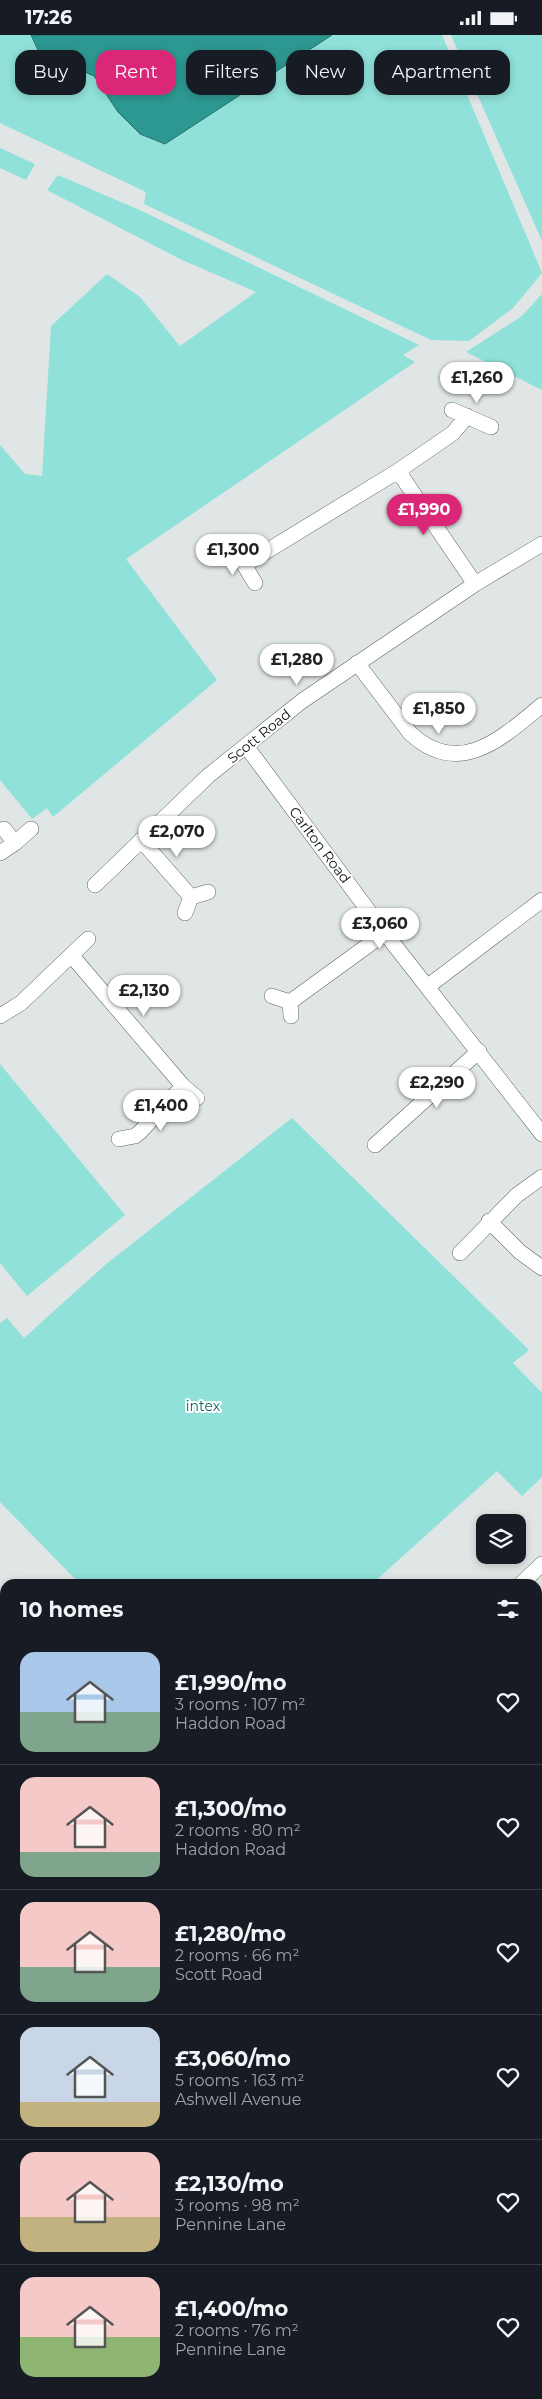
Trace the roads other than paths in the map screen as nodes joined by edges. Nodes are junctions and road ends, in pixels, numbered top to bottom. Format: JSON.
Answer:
{"nodes":[{"id":1,"x":452,"y":410,"type":"dead end"},
{"id":2,"x":467,"y":416,"type":"junction"},
{"id":3,"x":491,"y":427,"type":"dead end"},
{"id":4,"x":398,"y":471,"type":"junction"},
{"id":5,"x":542,"y":544,"type":"edge"},
{"id":6,"x":255,"y":583,"type":"dead end"},
{"id":7,"x":475,"y":584,"type":"junction"},
{"id":8,"x":357,"y":663,"type":"junction"},
{"id":9,"x":542,"y":705,"type":"edge"},
{"id":10,"x":246,"y":747,"type":"junction"},
{"id":11,"x":4,"y":829,"type":"dead end"},
{"id":12,"x":31,"y":829,"type":"dead end"},
{"id":13,"x":141,"y":840,"type":"junction"},
{"id":14,"x":15,"y":843,"type":"junction"},
{"id":15,"x":0,"y":853,"type":"edge"},
{"id":16,"x":95,"y":885,"type":"dead end"},
{"id":17,"x":208,"y":892,"type":"dead end"},
{"id":18,"x":191,"y":897,"type":"junction"},
{"id":19,"x":542,"y":900,"type":"edge"},
{"id":20,"x":184,"y":913,"type":"dead end"},
{"id":21,"x":385,"y":933,"type":"junction"},
{"id":22,"x":88,"y":939,"type":"dead end"},
{"id":23,"x":72,"y":956,"type":"junction"},
{"id":24,"x":427,"y":987,"type":"junction"},
{"id":25,"x":272,"y":996,"type":"dead end"},
{"id":26,"x":0,"y":1017,"type":"edge"},
{"id":27,"x":479,"y":1051,"type":"junction"},
{"id":28,"x":183,"y":1086,"type":"junction"},
{"id":29,"x":197,"y":1098,"type":"dead end"},
{"id":30,"x":542,"y":1134,"type":"edge"},
{"id":31,"x":115,"y":1141,"type":"dead end"},
{"id":32,"x":375,"y":1145,"type":"dead end"},
{"id":33,"x":542,"y":1177,"type":"edge"},
{"id":34,"x":489,"y":1221,"type":"junction"},
{"id":35,"x":460,"y":1253,"type":"dead end"},
{"id":36,"x":542,"y":1268,"type":"edge"},
{"id":37,"x":542,"y":1564,"type":"edge"},
{"id":38,"x":526,"y":1579,"type":"edge"}],
"edges":[{"from":1,"to":2,"type":"street"},
{"from":2,"to":3,"type":"street"},
{"from":2,"to":4,"type":"street"},
{"from":4,"to":6,"type":"street"},
{"from":4,"to":7,"type":"street"},
{"from":5,"to":7,"type":"street","name":"Scott Road"},
{"from":7,"to":8,"type":"street","name":"Scott Road"},
{"from":8,"to":9,"type":"street"},
{"from":8,"to":10,"type":"street","name":"Scott Road"},
{"from":10,"to":13,"type":"street","name":"Scott Road"},
{"from":10,"to":21,"type":"street","name":"Carlton Road"},
{"from":11,"to":14,"type":"street"},
{"from":12,"to":14,"type":"street"},
{"from":13,"to":16,"type":"street","name":"Scott Road"},
{"from":13,"to":18,"type":"street"},
{"from":14,"to":15,"type":"street"},
{"from":17,"to":18,"type":"street"},
{"from":18,"to":20,"type":"street"},
{"from":19,"to":24,"type":"street"},
{"from":21,"to":24,"type":"street","name":"Carlton Road"},
{"from":21,"to":25,"type":"street"},
{"from":22,"to":23,"type":"street"},
{"from":23,"to":26,"type":"street"},
{"from":23,"to":28,"type":"street"},
{"from":24,"to":27,"type":"street","name":"Carlton Road"},
{"from":27,"to":30,"type":"street","name":"Carlton Road"},
{"from":27,"to":32,"type":"street"},
{"from":28,"to":29,"type":"street"},
{"from":28,"to":31,"type":"street"},
{"from":33,"to":34,"type":"street"},
{"from":34,"to":35,"type":"street"},
{"from":34,"to":36,"type":"street"},
{"from":37,"to":38,"type":"street"}]}
